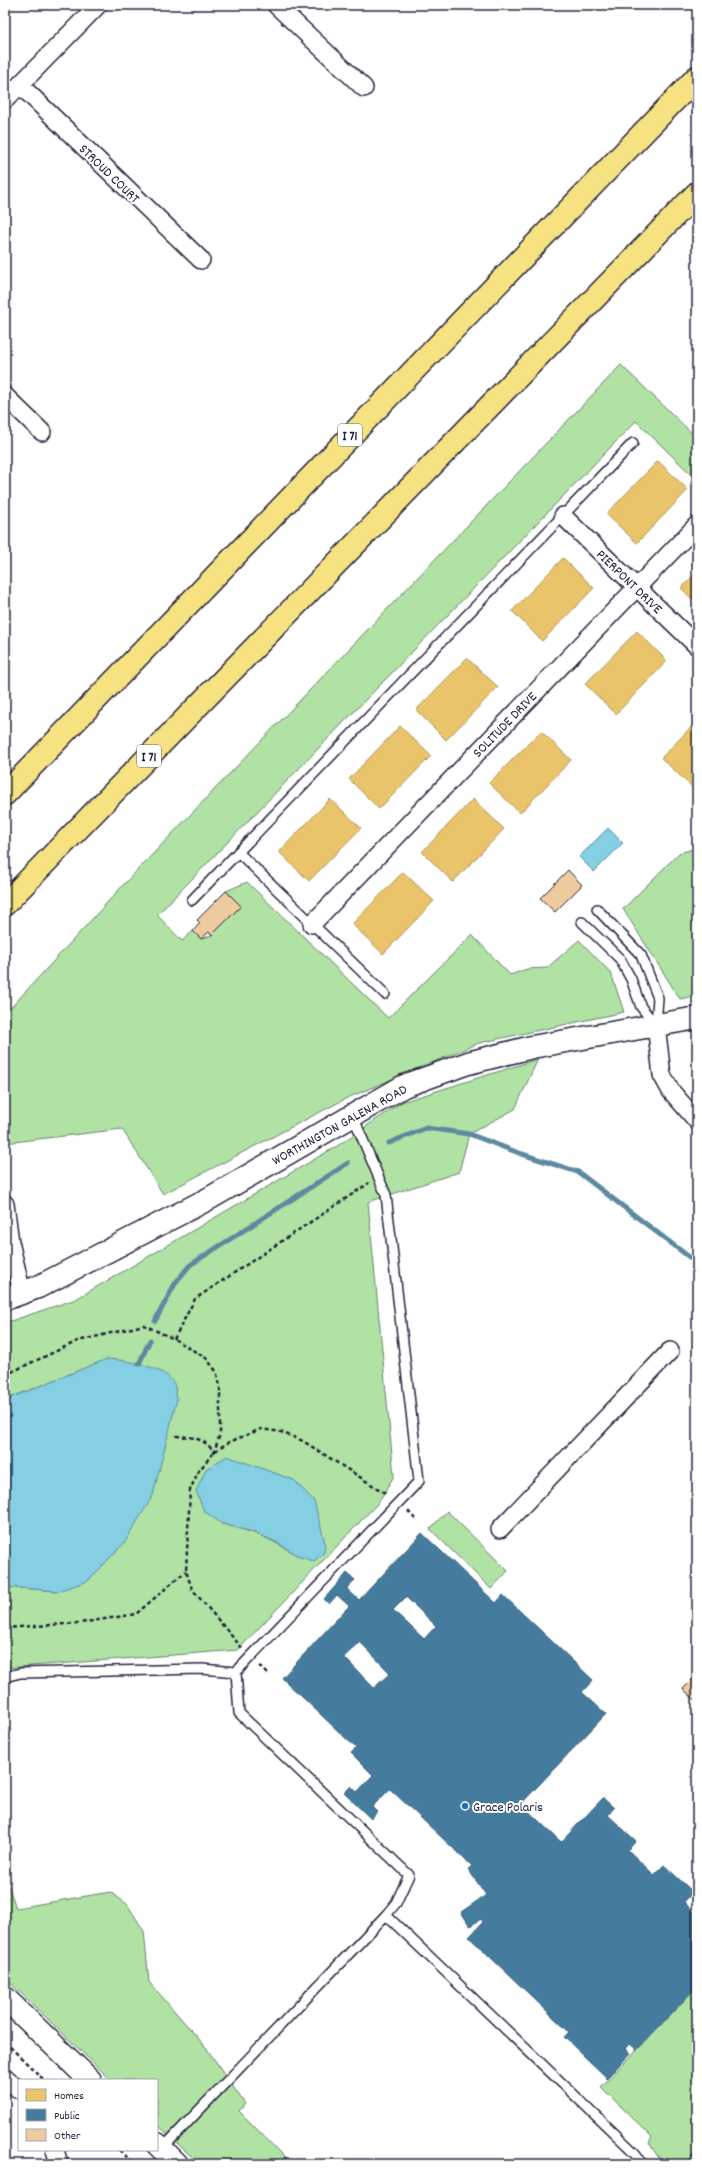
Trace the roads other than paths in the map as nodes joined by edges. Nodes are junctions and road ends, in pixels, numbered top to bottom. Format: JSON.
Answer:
{"nodes":[{"id":1,"x":98,"y":5,"type":"edge"},
{"id":2,"x":276,"y":5,"type":"edge"},
{"id":3,"x":697,"y":77,"type":"edge"},
{"id":4,"x":20,"y":85,"type":"junction"},
{"id":5,"x":364,"y":88,"type":"dead end"},
{"id":6,"x":5,"y":100,"type":"edge"},
{"id":7,"x":697,"y":193,"type":"edge"},
{"id":8,"x":201,"y":260,"type":"dead end"},
{"id":9,"x":5,"y":396,"type":"edge"},
{"id":10,"x":42,"y":432,"type":"dead end"},
{"id":11,"x":633,"y":443,"type":"dead end"},
{"id":12,"x":563,"y":516,"type":"junction"},
{"id":13,"x":697,"y":525,"type":"edge"},
{"id":14,"x":637,"y":587,"type":"junction"},
{"id":15,"x":697,"y":646,"type":"edge"},
{"id":16,"x":5,"y":794,"type":"edge"},
{"id":17,"x":238,"y":852,"type":"junction"},
{"id":18,"x":192,"y":900,"type":"dead end"},
{"id":19,"x":5,"y":904,"type":"edge"},
{"id":20,"x":597,"y":909,"type":"dead end"},
{"id":21,"x":582,"y":922,"type":"dead end"},
{"id":22,"x":312,"y":924,"type":"junction"},
{"id":23,"x":385,"y":994,"type":"dead end"},
{"id":24,"x":697,"y":1018,"type":"edge"},
{"id":25,"x":656,"y":1025,"type":"junction"},
{"id":26,"x":353,"y":1114,"type":"junction"},
{"id":27,"x":697,"y":1121,"type":"edge"},
{"id":28,"x":5,"y":1204,"type":"edge"},
{"id":29,"x":14,"y":1296,"type":"edge"},
{"id":30,"x":670,"y":1351,"type":"dead end"},
{"id":31,"x":500,"y":1529,"type":"dead end"},
{"id":32,"x":236,"y":1672,"type":"junction"},
{"id":33,"x":5,"y":1677,"type":"edge"},
{"id":34,"x":386,"y":1915,"type":"junction"},
{"id":35,"x":5,"y":1998,"type":"edge"},
{"id":36,"x":5,"y":2077,"type":"edge"},
{"id":37,"x":89,"y":2079,"type":"edge"},
{"id":38,"x":18,"y":2089,"type":"edge"},
{"id":39,"x":159,"y":2147,"type":"edge"},
{"id":40,"x":55,"y":2151,"type":"edge"},
{"id":41,"x":697,"y":2159,"type":"edge"},
{"id":42,"x":59,"y":2164,"type":"edge"},
{"id":43,"x":177,"y":2164,"type":"edge"},
{"id":44,"x":642,"y":2164,"type":"edge"},
{"id":45,"x":692,"y":2164,"type":"edge"}],
"edges":[{"from":1,"to":4,"type":"street"},
{"from":2,"to":5,"type":"street"},
{"from":3,"to":16,"type":"highway","number":"I 71"},
{"from":4,"to":6,"type":"street"},
{"from":4,"to":8,"type":"street","name":"STROUD COURT"},
{"from":7,"to":19,"type":"highway","number":"I 71"},
{"from":9,"to":10,"type":"street"},
{"from":11,"to":12,"type":"lane"},
{"from":12,"to":14,"type":"street","name":"PIERPONT DRIVE"},
{"from":12,"to":17,"type":"lane"},
{"from":13,"to":14,"type":"street","name":"SOLITUDE DRIVE"},
{"from":14,"to":15,"type":"street","name":"PIERPONT DRIVE"},
{"from":14,"to":22,"type":"street","name":"SOLITUDE DRIVE"},
{"from":17,"to":18,"type":"lane"},
{"from":17,"to":22,"type":"lane"},
{"from":20,"to":25,"type":"lane"},
{"from":21,"to":25,"type":"lane"},
{"from":22,"to":23,"type":"lane"},
{"from":24,"to":25,"type":"street","name":"WORTHINGTON GALENA ROAD"},
{"from":25,"to":26,"type":"street","name":"WORTHINGTON GALENA ROAD"},
{"from":25,"to":27,"type":"street"},
{"from":26,"to":29,"type":"street","name":"WORTHINGTON GALENA ROAD"},
{"from":26,"to":32,"type":"lane"},
{"from":28,"to":29,"type":"street"},
{"from":30,"to":31,"type":"street"},
{"from":32,"to":33,"type":"lane"},
{"from":32,"to":34,"type":"lane"},
{"from":34,"to":39,"type":"lane"},
{"from":34,"to":44,"type":"lane"},
{"from":35,"to":37,"type":"street"},
{"from":36,"to":38,"type":"street"},
{"from":39,"to":43,"type":"street"},
{"from":40,"to":42,"type":"street"},
{"from":41,"to":45,"type":"lane"}]}
